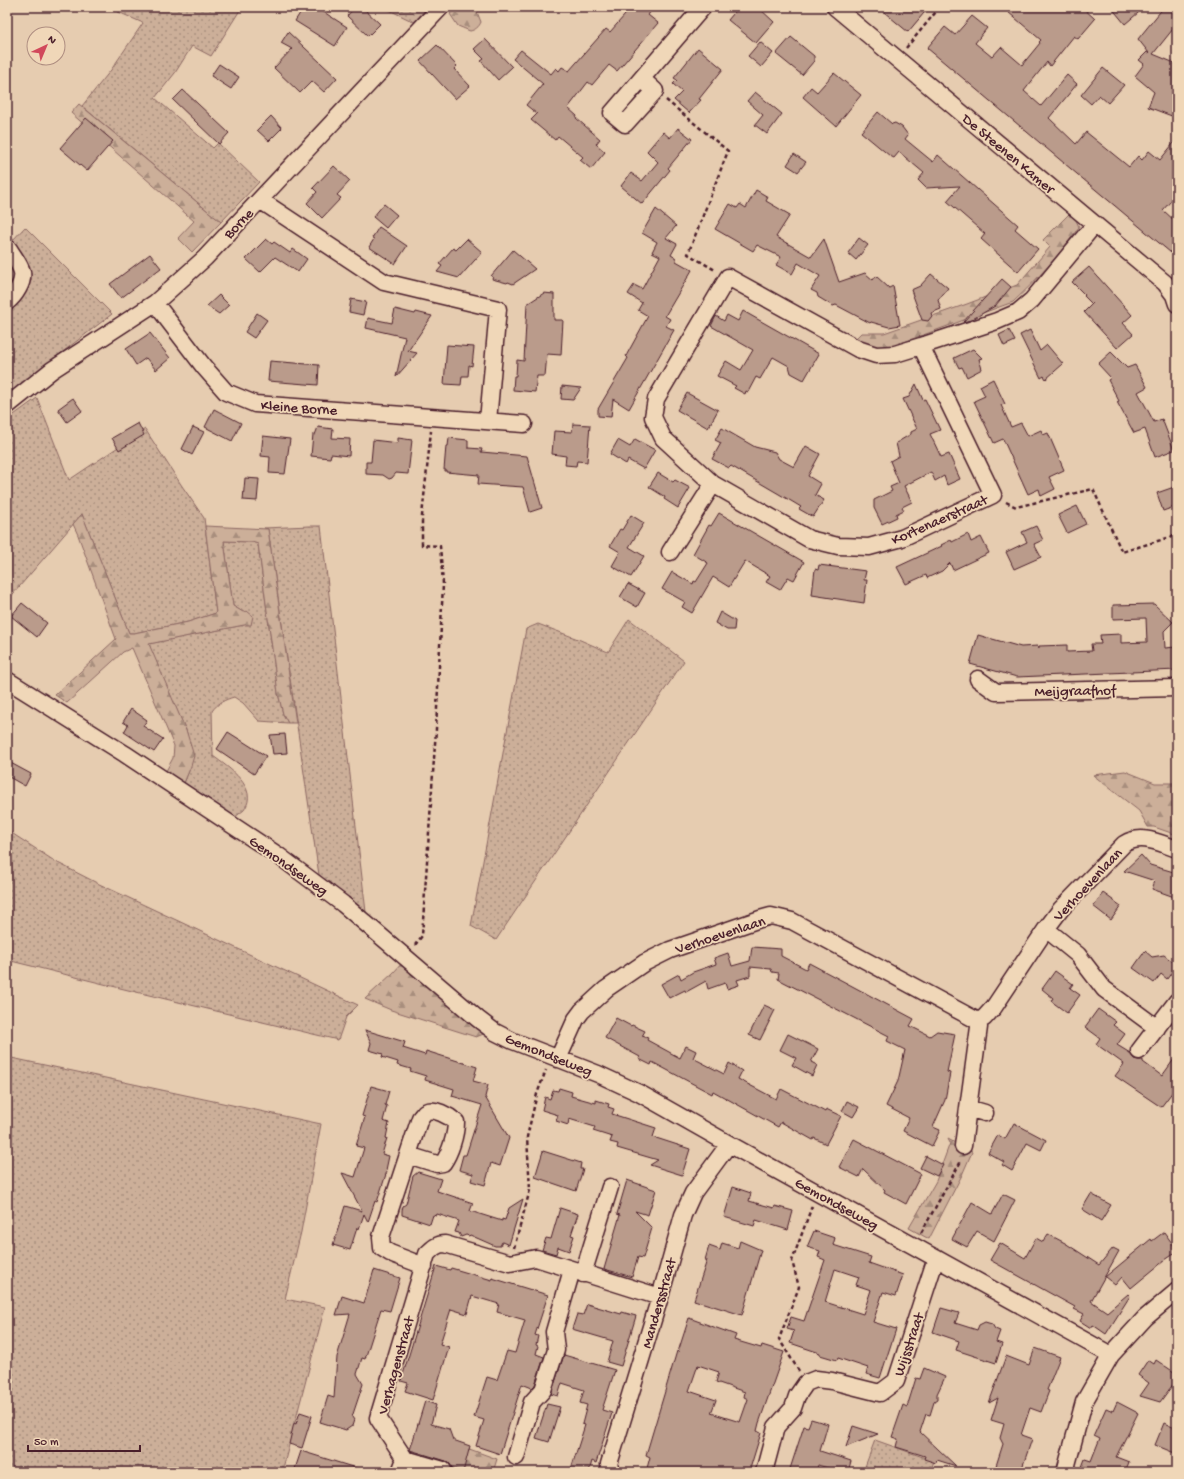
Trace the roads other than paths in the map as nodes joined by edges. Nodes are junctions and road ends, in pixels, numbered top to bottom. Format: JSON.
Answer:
{"nodes":[{"id":1,"x":441,"y":7,"type":"edge"},
{"id":2,"x":703,"y":7,"type":"edge"},
{"id":3,"x":835,"y":7,"type":"edge"},
{"id":4,"x":642,"y":79,"type":"junction"},
{"id":5,"x":260,"y":200,"type":"junction"},
{"id":6,"x":1095,"y":224,"type":"junction"},
{"id":7,"x":9,"y":249,"type":"dead end"},
{"id":8,"x":7,"y":302,"type":"edge"},
{"id":9,"x":155,"y":304,"type":"junction"},
{"id":10,"x":1177,"y":304,"type":"edge"},
{"id":11,"x":922,"y":346,"type":"junction"},
{"id":12,"x":7,"y":406,"type":"edge"},
{"id":13,"x":488,"y":421,"type":"junction"},
{"id":14,"x":524,"y":424,"type":"dead end"},
{"id":15,"x":713,"y":484,"type":"junction"},
{"id":16,"x":670,"y":552,"type":"dead end"},
{"id":17,"x":978,"y":679,"type":"dead end"},
{"id":18,"x":7,"y":680,"type":"edge"},
{"id":19,"x":1177,"y":688,"type":"edge"},
{"id":20,"x":1177,"y":849,"type":"edge"},
{"id":21,"x":1046,"y":929,"type":"junction"},
{"id":22,"x":1177,"y":1001,"type":"edge"},
{"id":23,"x":978,"y":1021,"type":"junction"},
{"id":24,"x":1157,"y":1028,"type":"junction"},
{"id":25,"x":1139,"y":1051,"type":"dead end"},
{"id":26,"x":554,"y":1058,"type":"junction"},
{"id":27,"x":968,"y":1108,"type":"junction"},
{"id":28,"x":985,"y":1113,"type":"dead end"},
{"id":29,"x":729,"y":1144,"type":"junction"},
{"id":30,"x":963,"y":1146,"type":"road end"},
{"id":31,"x":408,"y":1155,"type":"dead end"},
{"id":32,"x":610,"y":1187,"type":"dead end"},
{"id":33,"x":936,"y":1258,"type":"junction"},
{"id":34,"x":424,"y":1266,"type":"junction"},
{"id":35,"x":578,"y":1272,"type":"junction"},
{"id":36,"x":1177,"y":1291,"type":"edge"},
{"id":37,"x":660,"y":1297,"type":"junction"},
{"id":38,"x":1111,"y":1355,"type":"junction"},
{"id":39,"x":516,"y":1457,"type":"dead end"},
{"id":40,"x":402,"y":1465,"type":"edge"},
{"id":41,"x":443,"y":1470,"type":"dead end"},
{"id":42,"x":611,"y":1472,"type":"edge"},
{"id":43,"x":764,"y":1472,"type":"edge"},
{"id":44,"x":1065,"y":1472,"type":"edge"}],
"edges":[{"from":1,"to":5,"type":"street","name":"Borne"},
{"from":2,"to":4,"type":"street"},
{"from":3,"to":6,"type":"street","name":"De Steenen Kamer"},
{"from":4,"to":4,"type":"street"},
{"from":5,"to":9,"type":"street","name":"Borne"},
{"from":5,"to":13,"type":"street"},
{"from":6,"to":10,"type":"street","name":"De Steenen Kamer"},
{"from":6,"to":11,"type":"street"},
{"from":7,"to":8,"type":"street"},
{"from":9,"to":12,"type":"street","name":"Borne"},
{"from":9,"to":13,"type":"street","name":"Kleine Borne"},
{"from":11,"to":15,"type":"street","name":"Kortenaerstraat"},
{"from":11,"to":15,"type":"street","name":"Kortenaerstraat"},
{"from":13,"to":14,"type":"street","name":"Kleine Borne"},
{"from":15,"to":16,"type":"street"},
{"from":17,"to":19,"type":"street","name":"Meijgraafhof"},
{"from":18,"to":26,"type":"street","name":"Gemondseweg"},
{"from":20,"to":21,"type":"street","name":"Verhoevenlaan"},
{"from":21,"to":23,"type":"street","name":"Verhoevenlaan"},
{"from":21,"to":24,"type":"street","name":"Verhoevenlaan"},
{"from":22,"to":24,"type":"street"},
{"from":23,"to":26,"type":"street","name":"Verhoevenlaan"},
{"from":23,"to":27,"type":"street"},
{"from":24,"to":25,"type":"street"},
{"from":26,"to":29,"type":"street","name":"Gemondseweg"},
{"from":27,"to":28,"type":"street"},
{"from":27,"to":30,"type":"street"},
{"from":29,"to":33,"type":"street","name":"Gemondseweg"},
{"from":29,"to":37,"type":"street","name":"Mandersstraat"},
{"from":31,"to":34,"type":"street"},
{"from":32,"to":35,"type":"street"},
{"from":33,"to":38,"type":"street","name":"Gemondseweg"},
{"from":33,"to":43,"type":"street","name":"Wijsstraat"},
{"from":34,"to":35,"type":"street"},
{"from":34,"to":40,"type":"street","name":"Verhagenstraat"},
{"from":35,"to":37,"type":"street"},
{"from":35,"to":39,"type":"street"},
{"from":36,"to":38,"type":"street"},
{"from":37,"to":42,"type":"street","name":"Mandersstraat"},
{"from":38,"to":44,"type":"street"},
{"from":40,"to":41,"type":"street","name":"Verhagenstraat"}]}
